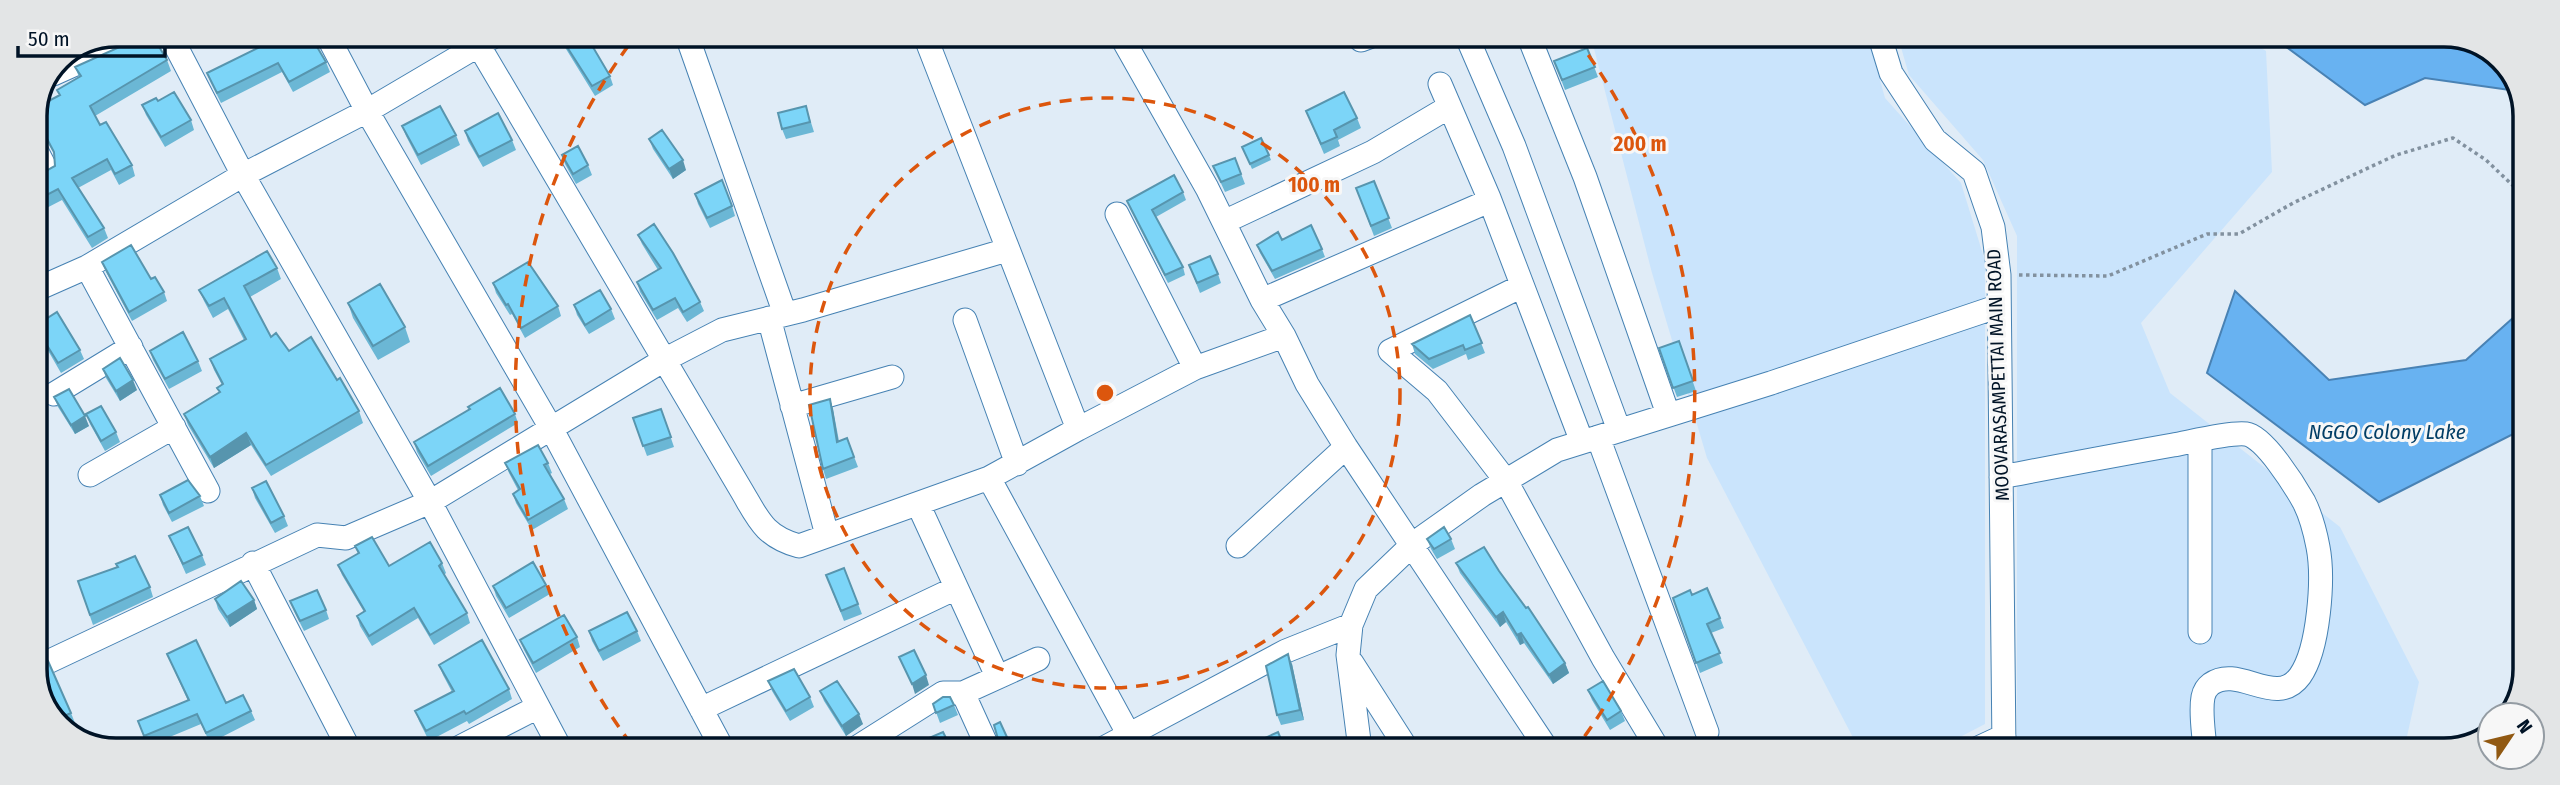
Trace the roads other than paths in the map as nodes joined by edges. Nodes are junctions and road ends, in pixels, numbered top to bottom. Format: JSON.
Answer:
{"nodes":[{"id":1,"x":176,"y":47,"type":"edge"},
{"id":2,"x":333,"y":47,"type":"edge"},
{"id":3,"x":477,"y":47,"type":"edge"},
{"id":4,"x":490,"y":47,"type":"edge"},
{"id":5,"x":691,"y":47,"type":"edge"},
{"id":6,"x":929,"y":47,"type":"edge"},
{"id":7,"x":1127,"y":47,"type":"edge"},
{"id":8,"x":1471,"y":47,"type":"edge"},
{"id":9,"x":1533,"y":47,"type":"edge"},
{"id":10,"x":1883,"y":47,"type":"edge"},
{"id":11,"x":112,"y":48,"type":"edge"},
{"id":12,"x":66,"y":68,"type":"edge"},
{"id":13,"x":1440,"y":85,"type":"dead end"},
{"id":14,"x":1449,"y":107,"type":"junction"},
{"id":15,"x":367,"y":111,"type":"junction"},
{"id":16,"x":243,"y":175,"type":"junction"},
{"id":17,"x":1489,"y":201,"type":"junction"},
{"id":18,"x":1117,"y":214,"type":"dead end"},
{"id":19,"x":1224,"y":222,"type":"junction"},
{"id":20,"x":1007,"y":250,"type":"junction"},
{"id":21,"x":87,"y":267,"type":"junction"},
{"id":22,"x":47,"y":285,"type":"edge"},
{"id":23,"x":1522,"y":286,"type":"junction"},
{"id":24,"x":1262,"y":300,"type":"junction"},
{"id":25,"x":1999,"y":306,"type":"junction"},
{"id":26,"x":777,"y":316,"type":"junction"},
{"id":27,"x":965,"y":320,"type":"dead end"},
{"id":28,"x":1284,"y":336,"type":"junction"},
{"id":29,"x":131,"y":347,"type":"junction"},
{"id":30,"x":664,"y":360,"type":"junction"},
{"id":31,"x":1195,"y":368,"type":"junction"},
{"id":32,"x":892,"y":377,"type":"dead end"},
{"id":33,"x":54,"y":394,"type":"edge"},
{"id":34,"x":793,"y":406,"type":"junction"},
{"id":35,"x":1668,"y":414,"type":"junction"},
{"id":36,"x":174,"y":427,"type":"junction"},
{"id":37,"x":551,"y":428,"type":"junction"},
{"id":38,"x":1078,"y":429,"type":"junction"},
{"id":39,"x":1599,"y":436,"type":"junction"},
{"id":40,"x":2200,"y":440,"type":"junction"},
{"id":41,"x":1346,"y":447,"type":"junction"},
{"id":42,"x":1017,"y":464,"type":"junction"},
{"id":43,"x":90,"y":475,"type":"dead end"},
{"id":44,"x":2001,"y":477,"type":"junction"},
{"id":45,"x":989,"y":478,"type":"junction"},
{"id":46,"x":1506,"y":481,"type":"junction"},
{"id":47,"x":208,"y":491,"type":"dead end"},
{"id":48,"x":430,"y":502,"type":"junction"},
{"id":49,"x":918,"y":504,"type":"junction"},
{"id":50,"x":827,"y":535,"type":"junction"},
{"id":51,"x":1413,"y":544,"type":"junction"},
{"id":52,"x":1238,"y":546,"type":"dead end"},
{"id":53,"x":253,"y":563,"type":"junction"},
{"id":54,"x":956,"y":588,"type":"junction"},
{"id":55,"x":1351,"y":625,"type":"junction"},
{"id":56,"x":2200,"y":632,"type":"dead end"},
{"id":57,"x":1348,"y":655,"type":"junction"},
{"id":58,"x":1038,"y":659,"type":"dead end"},
{"id":59,"x":47,"y":662,"type":"edge"},
{"id":60,"x":997,"y":676,"type":"junction"},
{"id":61,"x":963,"y":693,"type":"junction"},
{"id":62,"x":538,"y":707,"type":"junction"},
{"id":63,"x":701,"y":709,"type":"junction"},
{"id":64,"x":1707,"y":732,"type":"dead end"},
{"id":65,"x":1129,"y":735,"type":"junction"},
{"id":66,"x":343,"y":738,"type":"edge"},
{"id":67,"x":478,"y":738,"type":"edge"},
{"id":68,"x":555,"y":738,"type":"edge"},
{"id":69,"x":717,"y":738,"type":"edge"},
{"id":70,"x":872,"y":738,"type":"edge"},
{"id":71,"x":983,"y":738,"type":"edge"},
{"id":72,"x":1123,"y":738,"type":"edge"},
{"id":73,"x":1359,"y":738,"type":"edge"},
{"id":74,"x":1400,"y":738,"type":"edge"},
{"id":75,"x":1540,"y":738,"type":"edge"},
{"id":76,"x":1651,"y":738,"type":"edge"},
{"id":77,"x":2004,"y":738,"type":"edge"},
{"id":78,"x":2205,"y":738,"type":"edge"}],
"edges":[{"from":1,"to":16,"type":"street"},
{"from":2,"to":15,"type":"street"},
{"from":3,"to":15,"type":"street"},
{"from":4,"to":30,"type":"street"},
{"from":5,"to":26,"type":"street"},
{"from":6,"to":20,"type":"street"},
{"from":7,"to":19,"type":"street"},
{"from":8,"to":39,"type":"street"},
{"from":9,"to":35,"type":"street"},
{"from":10,"to":25,"type":"street","name":"MOOVARASAMPETTAI MAIN ROAD"},
{"from":11,"to":12,"type":"street"},
{"from":13,"to":14,"type":"street"},
{"from":14,"to":17,"type":"street"},
{"from":14,"to":19,"type":"street"},
{"from":15,"to":16,"type":"street"},
{"from":15,"to":37,"type":"street"},
{"from":16,"to":21,"type":"street"},
{"from":16,"to":48,"type":"street"},
{"from":17,"to":23,"type":"street"},
{"from":17,"to":24,"type":"street"},
{"from":18,"to":31,"type":"street"},
{"from":19,"to":24,"type":"street"},
{"from":20,"to":26,"type":"street"},
{"from":20,"to":38,"type":"street"},
{"from":21,"to":22,"type":"street"},
{"from":21,"to":29,"type":"street"},
{"from":23,"to":39,"type":"street"},
{"from":23,"to":46,"type":"street"},
{"from":24,"to":28,"type":"street"},
{"from":25,"to":35,"type":"street"},
{"from":25,"to":44,"type":"street","name":"MOOVARASAMPETTAI MAIN ROAD"},
{"from":26,"to":30,"type":"street"},
{"from":26,"to":34,"type":"street"},
{"from":27,"to":42,"type":"street"},
{"from":28,"to":31,"type":"street"},
{"from":28,"to":41,"type":"street"},
{"from":29,"to":33,"type":"street"},
{"from":29,"to":36,"type":"street"},
{"from":30,"to":37,"type":"street"},
{"from":30,"to":50,"type":"street"},
{"from":31,"to":38,"type":"street"},
{"from":32,"to":34,"type":"street"},
{"from":34,"to":50,"type":"street"},
{"from":35,"to":39,"type":"street"},
{"from":36,"to":43,"type":"street"},
{"from":36,"to":47,"type":"street"},
{"from":37,"to":48,"type":"street"},
{"from":37,"to":63,"type":"street"},
{"from":38,"to":42,"type":"street"},
{"from":39,"to":46,"type":"street"},
{"from":39,"to":64,"type":"street"},
{"from":40,"to":44,"type":"street"},
{"from":40,"to":56,"type":"street"},
{"from":40,"to":78,"type":"street"},
{"from":41,"to":51,"type":"street"},
{"from":41,"to":52,"type":"street"},
{"from":42,"to":45,"type":"street"},
{"from":44,"to":77,"type":"street","name":"MOOVARASAMPETTAI MAIN ROAD"},
{"from":45,"to":49,"type":"street"},
{"from":45,"to":65,"type":"street"},
{"from":46,"to":51,"type":"street"},
{"from":46,"to":76,"type":"street"},
{"from":48,"to":53,"type":"street"},
{"from":48,"to":62,"type":"street"},
{"from":49,"to":50,"type":"street"},
{"from":49,"to":54,"type":"street"},
{"from":51,"to":55,"type":"street"},
{"from":51,"to":75,"type":"street"},
{"from":53,"to":59,"type":"street"},
{"from":53,"to":66,"type":"street"},
{"from":54,"to":60,"type":"street"},
{"from":54,"to":63,"type":"street"},
{"from":55,"to":57,"type":"street"},
{"from":55,"to":65,"type":"street"},
{"from":57,"to":73,"type":"street"},
{"from":57,"to":74,"type":"street"},
{"from":58,"to":60,"type":"street"},
{"from":60,"to":61,"type":"street"},
{"from":61,"to":70,"type":"street"},
{"from":61,"to":71,"type":"street"},
{"from":62,"to":67,"type":"street"},
{"from":62,"to":68,"type":"street"},
{"from":63,"to":69,"type":"street"},
{"from":65,"to":72,"type":"street"}]}
